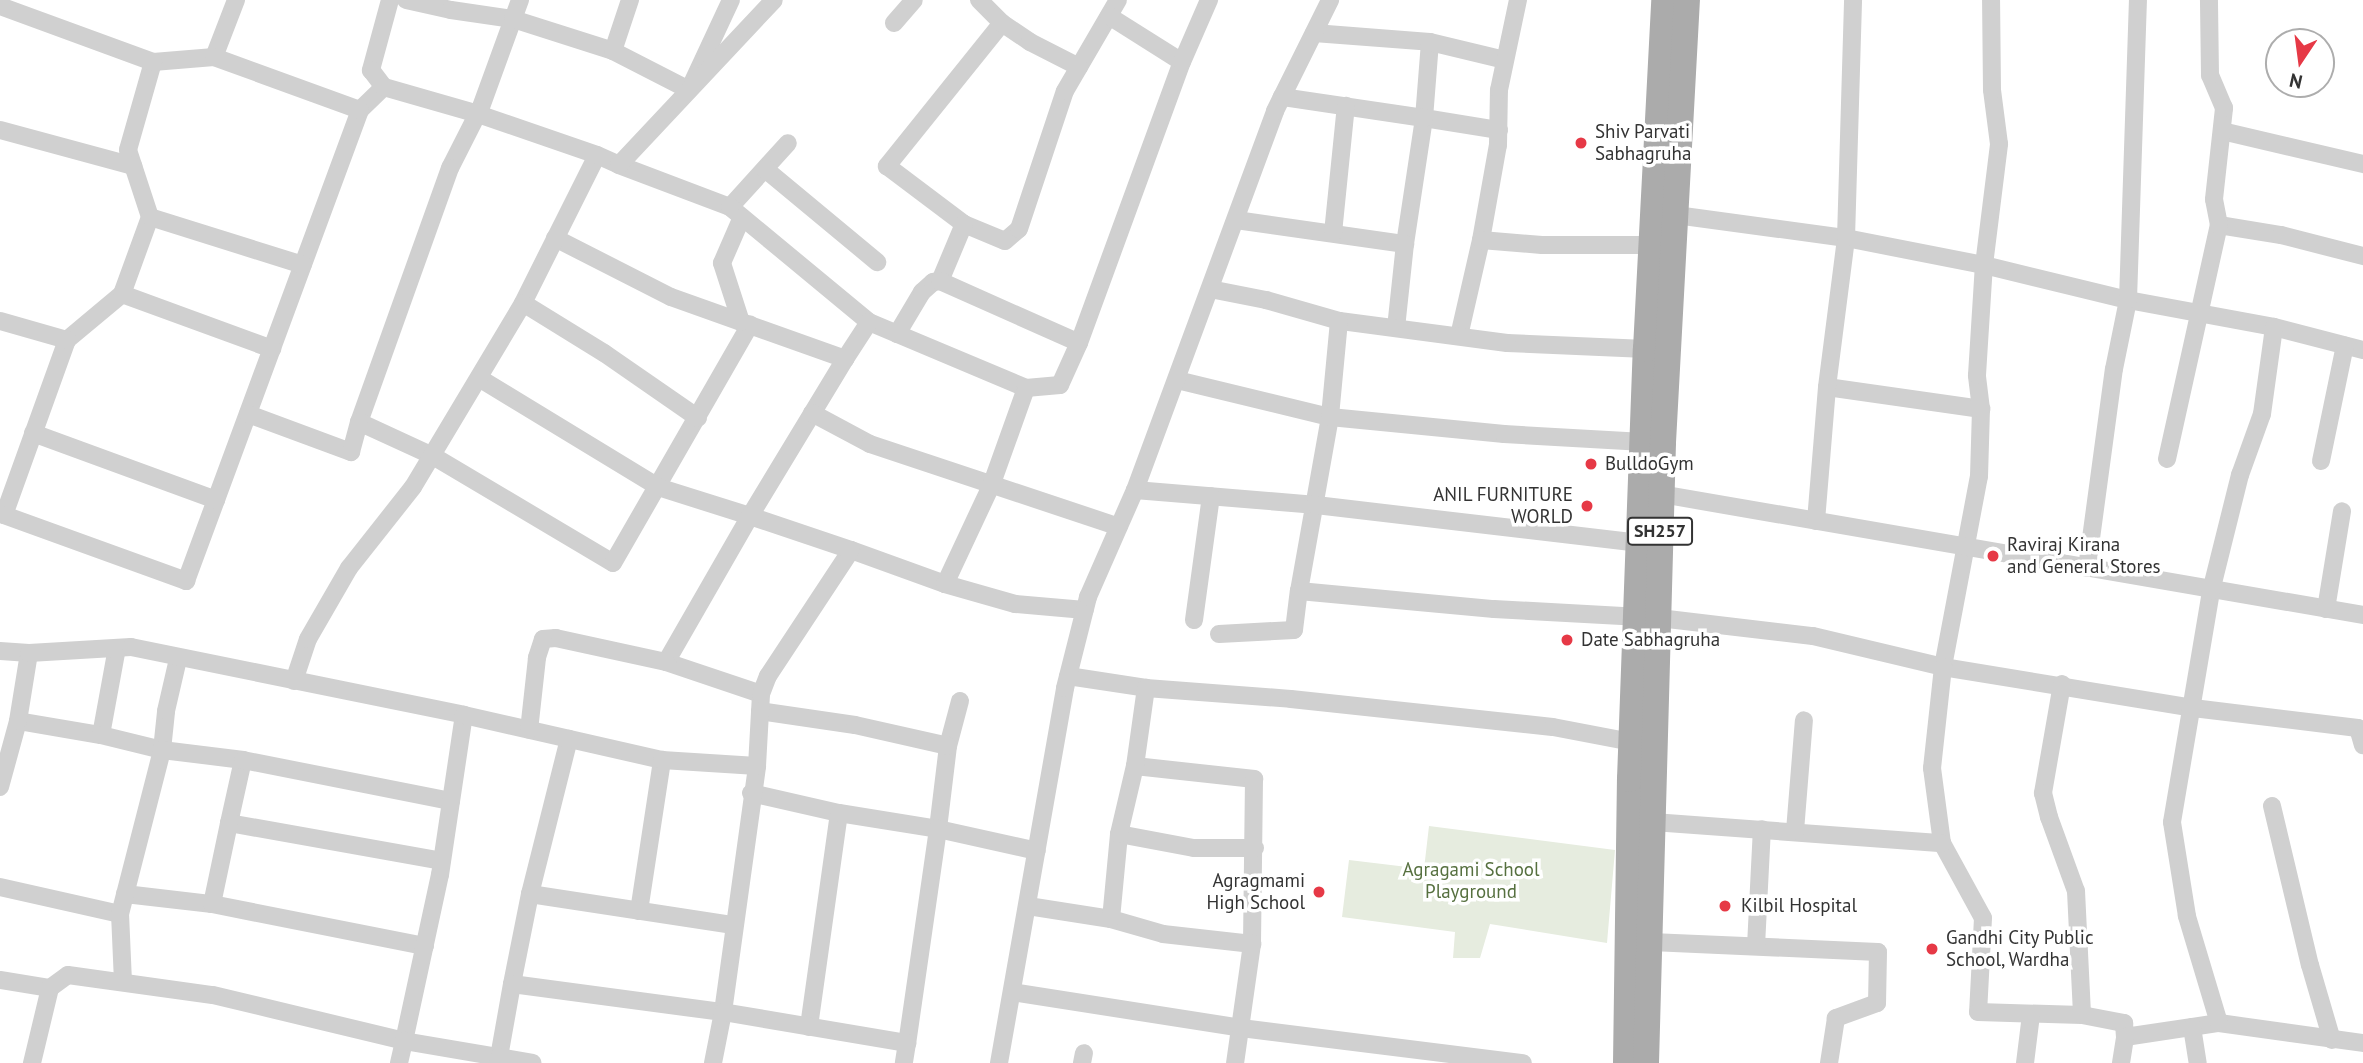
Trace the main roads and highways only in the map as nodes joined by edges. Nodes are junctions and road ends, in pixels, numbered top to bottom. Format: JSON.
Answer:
{"nodes":[{"id":1,"x":1664,"y":0,"type":"edge"},
{"id":2,"x":1686,"y":0,"type":"edge"},
{"id":3,"x":1665,"y":245,"type":"junction"},
{"id":4,"x":1648,"y":618,"type":"junction"},
{"id":5,"x":1626,"y":1063,"type":"edge"},
{"id":6,"x":1646,"y":1063,"type":"edge"}],
"edges":[{"from":1,"to":3,"type":"main road","number":"SH257"},
{"from":2,"to":3,"type":"main road","number":"SH257"},
{"from":3,"to":4,"type":"main road","number":"SH257"},
{"from":3,"to":4,"type":"main road","number":"SH257"},
{"from":4,"to":5,"type":"main road","number":"SH257"},
{"from":4,"to":6,"type":"main road","number":"SH257"}]}
